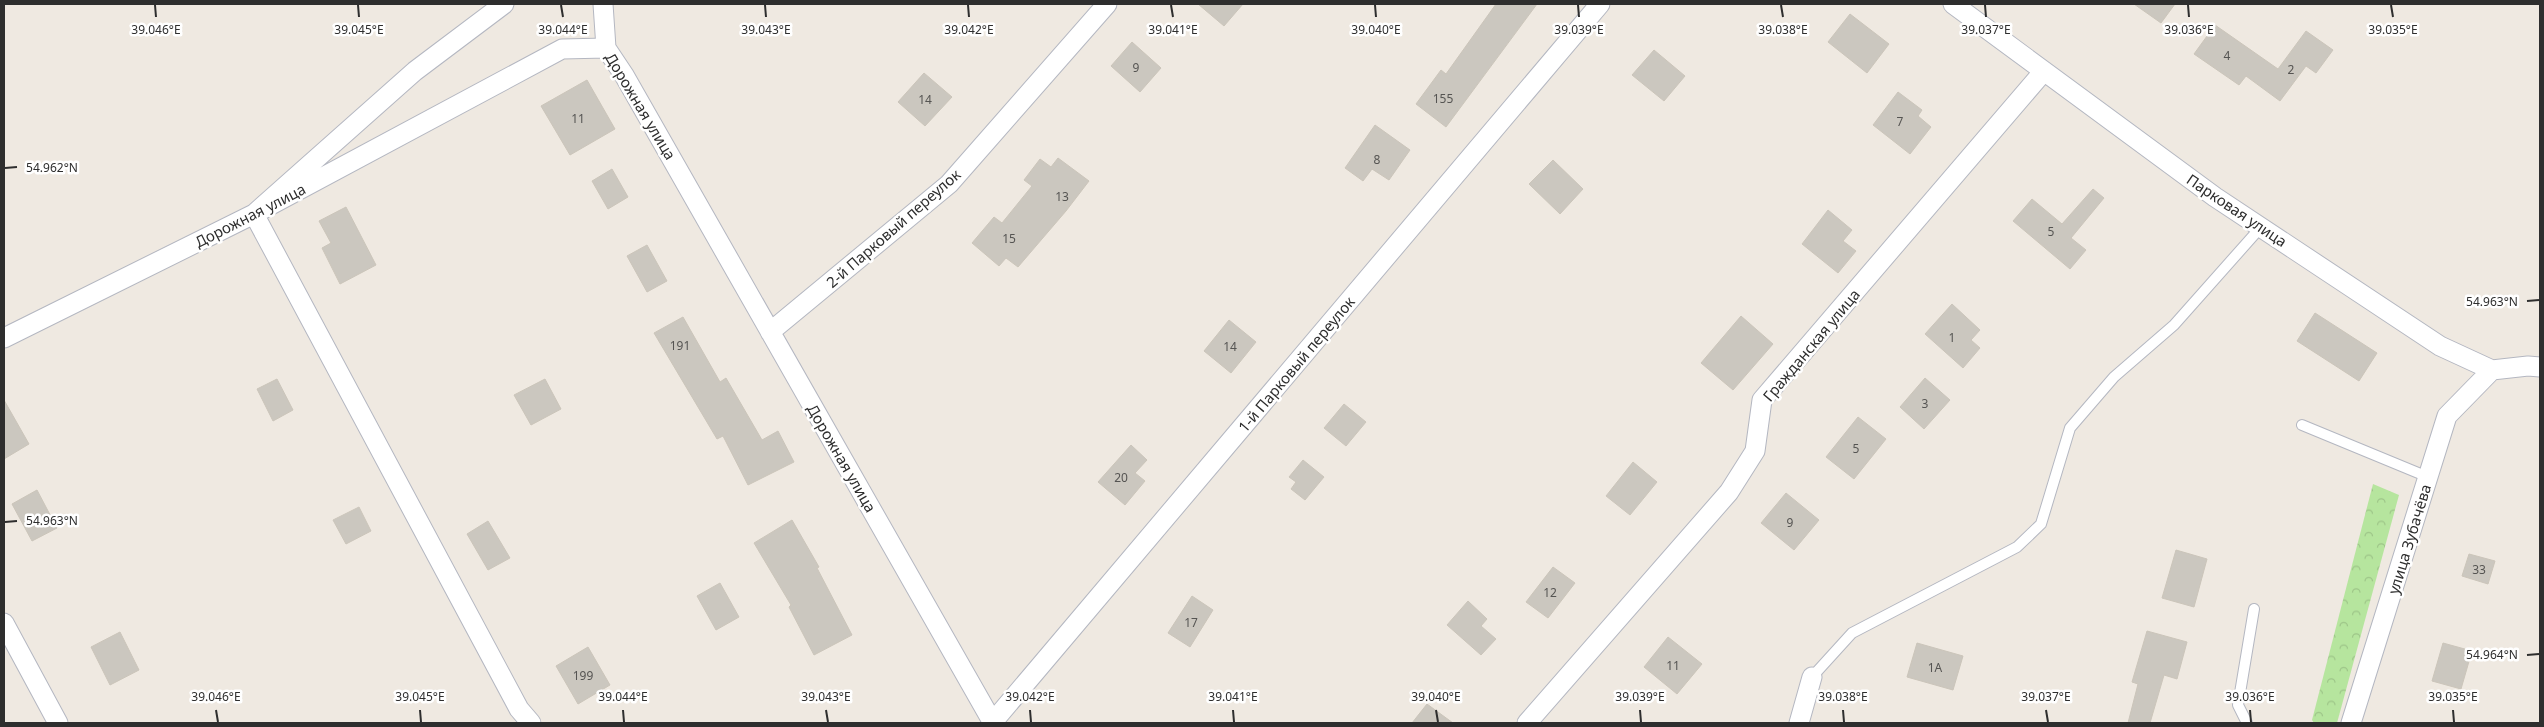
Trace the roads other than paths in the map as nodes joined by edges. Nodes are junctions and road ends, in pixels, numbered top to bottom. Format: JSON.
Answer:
{"nodes":[{"id":1,"x":504,"y":4,"type":"edge"},
{"id":2,"x":603,"y":4,"type":"edge"},
{"id":3,"x":1108,"y":4,"type":"edge"},
{"id":4,"x":1600,"y":4,"type":"edge"},
{"id":5,"x":1953,"y":4,"type":"edge"},
{"id":6,"x":606,"y":48,"type":"junction"},
{"id":7,"x":2044,"y":71,"type":"junction"},
{"id":8,"x":254,"y":214,"type":"junction"},
{"id":9,"x":2262,"y":227,"type":"junction"},
{"id":10,"x":770,"y":332,"type":"junction"},
{"id":11,"x":4,"y":338,"type":"edge"},
{"id":12,"x":2540,"y":367,"type":"edge"},
{"id":13,"x":2492,"y":370,"type":"junction"},
{"id":14,"x":2302,"y":425,"type":"dead end"},
{"id":15,"x":2428,"y":477,"type":"junction"},
{"id":16,"x":2254,"y":609,"type":"dead end"},
{"id":17,"x":4,"y":624,"type":"edge"},
{"id":18,"x":9,"y":645,"type":"edge"},
{"id":19,"x":1812,"y":676,"type":"joint"},
{"id":20,"x":58,"y":723,"type":"edge"},
{"id":21,"x":531,"y":723,"type":"edge"},
{"id":22,"x":993,"y":723,"type":"edge"},
{"id":23,"x":1527,"y":723,"type":"edge"},
{"id":24,"x":1799,"y":723,"type":"edge"},
{"id":25,"x":2247,"y":723,"type":"edge"},
{"id":26,"x":2351,"y":723,"type":"edge"}],
"edges":[{"from":1,"to":8,"type":"street"},
{"from":2,"to":6,"type":"street"},
{"from":3,"to":10,"type":"street","name":"2-й Парковый переулок"},
{"from":4,"to":22,"type":"street","name":"1-й Парковый переулок"},
{"from":5,"to":7,"type":"street","name":"Парковая улица"},
{"from":6,"to":8,"type":"street","name":"Дорожная улица"},
{"from":6,"to":10,"type":"street","name":"Дорожная улица"},
{"from":7,"to":9,"type":"street","name":"Парковая улица"},
{"from":7,"to":23,"type":"street","name":"Гражданская улица"},
{"from":8,"to":11,"type":"street","name":"Дорожная улица"},
{"from":8,"to":21,"type":"street"},
{"from":9,"to":13,"type":"street","name":"Парковая улица"},
{"from":9,"to":19,"type":"lane"},
{"from":10,"to":22,"type":"street","name":"Дорожная улица"},
{"from":12,"to":13,"type":"street"},
{"from":13,"to":15,"type":"street","name":"улица Зубачёва"},
{"from":14,"to":15,"type":"lane"},
{"from":15,"to":26,"type":"street","name":"улица Зубачёва"},
{"from":16,"to":25,"type":"lane"},
{"from":17,"to":18,"type":"street"},
{"from":18,"to":20,"type":"street"},
{"from":19,"to":24,"type":"street"}]}
